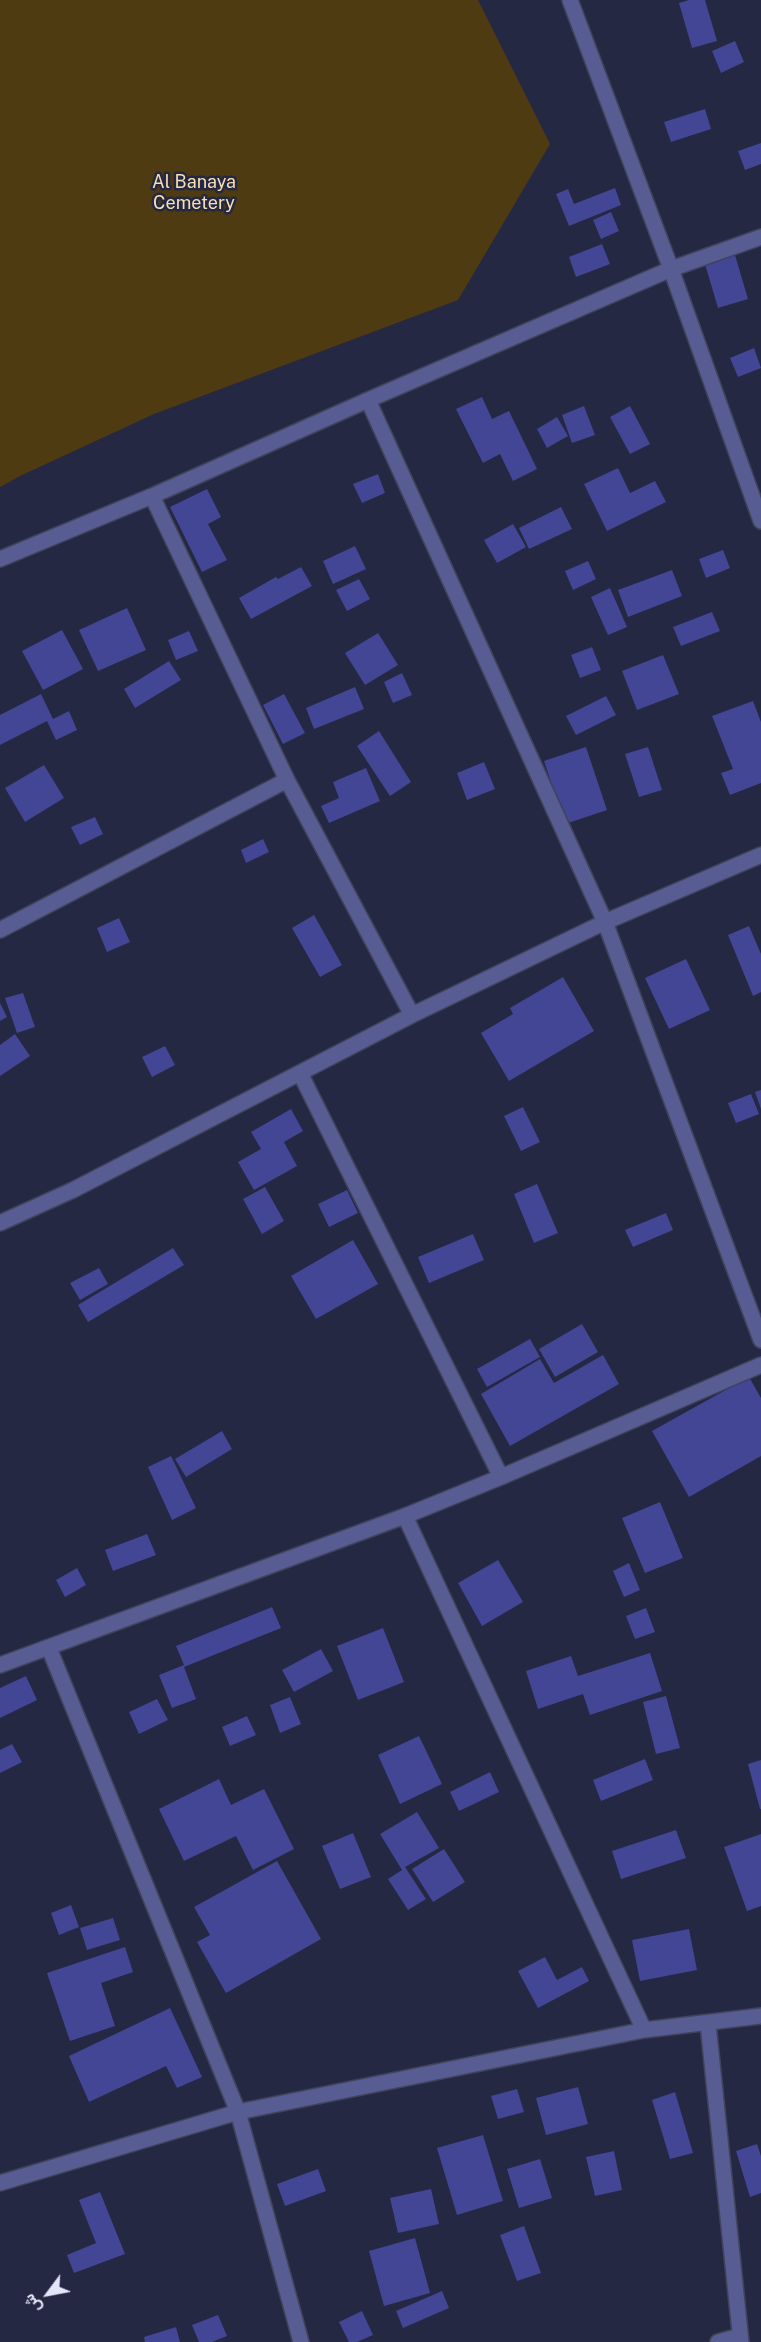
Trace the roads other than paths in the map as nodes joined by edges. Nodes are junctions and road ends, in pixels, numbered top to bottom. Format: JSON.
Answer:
{"nodes":[{"id":1,"x":570,"y":0,"type":"edge"},
{"id":2,"x":761,"y":237,"type":"edge"},
{"id":3,"x":671,"y":269,"type":"junction"},
{"id":4,"x":368,"y":400,"type":"junction"},
{"id":5,"x":152,"y":496,"type":"junction"},
{"id":6,"x":761,"y":521,"type":"edge"},
{"id":7,"x":0,"y":559,"type":"edge"},
{"id":8,"x":287,"y":780,"type":"junction"},
{"id":9,"x":761,"y":855,"type":"edge"},
{"id":10,"x":605,"y":922,"type":"junction"},
{"id":11,"x":0,"y":930,"type":"edge"},
{"id":12,"x":412,"y":1014,"type":"junction"},
{"id":13,"x":300,"y":1073,"type":"junction"},
{"id":14,"x":0,"y":1223,"type":"edge"},
{"id":15,"x":761,"y":1340,"type":"edge"},
{"id":16,"x":761,"y":1365,"type":"edge"},
{"id":17,"x":501,"y":1477,"type":"junction"},
{"id":18,"x":405,"y":1516,"type":"junction"},
{"id":19,"x":49,"y":1648,"type":"junction"},
{"id":20,"x":0,"y":1665,"type":"edge"},
{"id":21,"x":761,"y":2016,"type":"edge"},
{"id":22,"x":708,"y":2024,"type":"junction"},
{"id":23,"x":645,"y":2031,"type":"junction"},
{"id":24,"x":238,"y":2112,"type":"junction"},
{"id":25,"x":0,"y":2182,"type":"edge"},
{"id":26,"x":740,"y":2339,"type":"edge"},
{"id":27,"x":301,"y":2342,"type":"edge"},
{"id":28,"x":718,"y":2342,"type":"edge"}],
"edges":[{"from":1,"to":3,"type":"street"},
{"from":2,"to":3,"type":"street"},
{"from":3,"to":4,"type":"street"},
{"from":3,"to":6,"type":"street"},
{"from":4,"to":5,"type":"street"},
{"from":4,"to":10,"type":"street"},
{"from":5,"to":7,"type":"street"},
{"from":5,"to":8,"type":"street"},
{"from":8,"to":11,"type":"street"},
{"from":8,"to":12,"type":"street"},
{"from":9,"to":10,"type":"street"},
{"from":10,"to":12,"type":"street"},
{"from":10,"to":15,"type":"street"},
{"from":12,"to":13,"type":"street"},
{"from":13,"to":14,"type":"street"},
{"from":13,"to":17,"type":"street"},
{"from":16,"to":17,"type":"street"},
{"from":17,"to":18,"type":"street"},
{"from":18,"to":19,"type":"street"},
{"from":18,"to":23,"type":"street"},
{"from":19,"to":20,"type":"street"},
{"from":19,"to":24,"type":"street"},
{"from":21,"to":22,"type":"street"},
{"from":22,"to":23,"type":"street"},
{"from":22,"to":26,"type":"street"},
{"from":23,"to":24,"type":"street"},
{"from":24,"to":25,"type":"street"},
{"from":24,"to":27,"type":"street"},
{"from":26,"to":28,"type":"street"}]}
